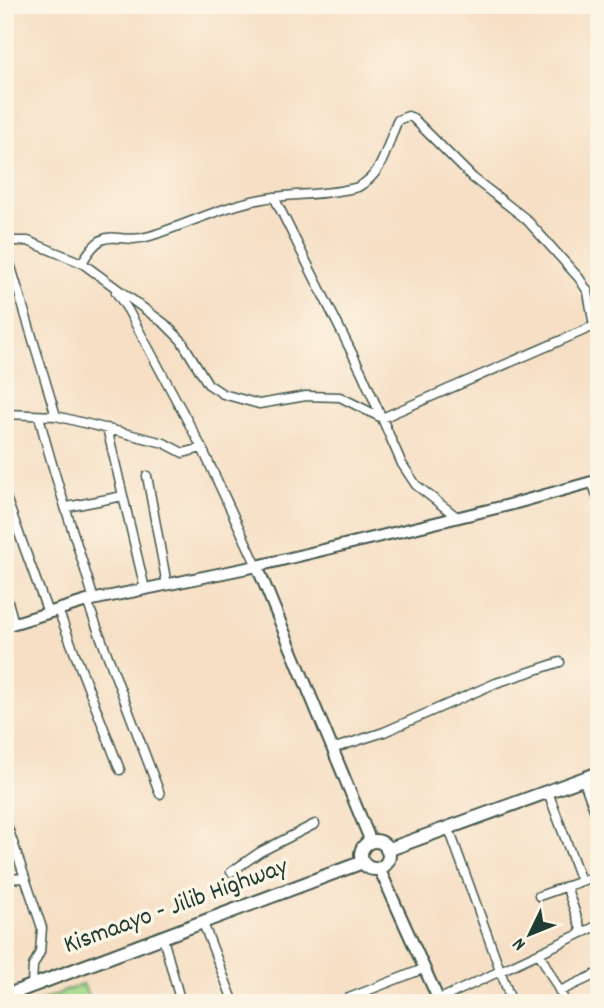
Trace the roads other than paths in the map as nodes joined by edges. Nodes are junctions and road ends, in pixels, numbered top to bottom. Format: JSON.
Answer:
{"nodes":[{"id":1,"x":274,"y":197,"type":"junction"},
{"id":2,"x":5,"y":241,"type":"edge"},
{"id":3,"x":5,"y":247,"type":"edge"},
{"id":4,"x":82,"y":263,"type":"junction"},
{"id":5,"x":110,"y":284,"type":"junction"},
{"id":6,"x":594,"y":326,"type":"junction"},
{"id":7,"x":599,"y":336,"type":"edge"},
{"id":8,"x":5,"y":414,"type":"edge"},
{"id":9,"x":39,"y":416,"type":"junction"},
{"id":10,"x":56,"y":416,"type":"junction"},
{"id":11,"x":382,"y":418,"type":"junction"},
{"id":12,"x":107,"y":428,"type":"junction"},
{"id":13,"x":202,"y":449,"type":"junction"},
{"id":14,"x":147,"y":476,"type":"dead end"},
{"id":15,"x":595,"y":481,"type":"edge"},
{"id":16,"x":5,"y":495,"type":"edge"},
{"id":17,"x":123,"y":496,"type":"junction"},
{"id":18,"x":599,"y":501,"type":"edge"},
{"id":19,"x":67,"y":507,"type":"junction"},
{"id":20,"x":457,"y":517,"type":"junction"},
{"id":21,"x":257,"y":566,"type":"junction"},
{"id":22,"x":167,"y":585,"type":"junction"},
{"id":23,"x":145,"y":589,"type":"junction"},
{"id":24,"x":5,"y":591,"type":"edge"},
{"id":25,"x":90,"y":601,"type":"junction"},
{"id":26,"x":53,"y":612,"type":"junction"},
{"id":27,"x":10,"y":625,"type":"edge"},
{"id":28,"x":560,"y":662,"type":"dead end"},
{"id":29,"x":332,"y":749,"type":"junction"},
{"id":30,"x":120,"y":770,"type":"dead end"},
{"id":31,"x":599,"y":773,"type":"edge"},
{"id":32,"x":583,"y":779,"type":"junction"},
{"id":33,"x":548,"y":792,"type":"junction"},
{"id":34,"x":160,"y":794,"type":"dead end"},
{"id":35,"x":5,"y":819,"type":"edge"},
{"id":36,"x":599,"y":823,"type":"edge"},
{"id":37,"x":315,"y":824,"type":"dead end"},
{"id":38,"x":449,"y":829,"type":"junction"},
{"id":39,"x":371,"y":842,"type":"junction"},
{"id":40,"x":387,"y":850,"type":"junction"},
{"id":41,"x":363,"y":862,"type":"junction"},
{"id":42,"x":379,"y":868,"type":"junction"},
{"id":43,"x":230,"y":872,"type":"dead end"},
{"id":44,"x":599,"y":875,"type":"edge"},
{"id":45,"x":25,"y":878,"type":"junction"},
{"id":46,"x":5,"y":879,"type":"edge"},
{"id":47,"x":581,"y":881,"type":"junction"},
{"id":48,"x":566,"y":886,"type":"junction"},
{"id":49,"x":539,"y":896,"type":"dead end"},
{"id":50,"x":203,"y":923,"type":"junction"},
{"id":51,"x":599,"y":925,"type":"edge"},
{"id":52,"x":582,"y":932,"type":"junction"},
{"id":53,"x":163,"y":938,"type":"junction"},
{"id":54,"x":539,"y":953,"type":"junction"},
{"id":55,"x":423,"y":969,"type":"junction"},
{"id":56,"x":500,"y":972,"type":"junction"},
{"id":57,"x":599,"y":973,"type":"edge"},
{"id":58,"x":33,"y":984,"type":"junction"},
{"id":59,"x":560,"y":991,"type":"junction"},
{"id":60,"x":5,"y":996,"type":"edge"},
{"id":61,"x":439,"y":1002,"type":"edge"},
{"id":62,"x":181,"y":1003,"type":"edge"},
{"id":63,"x":234,"y":1003,"type":"edge"},
{"id":64,"x":336,"y":1003,"type":"edge"},
{"id":65,"x":512,"y":1003,"type":"edge"},
{"id":66,"x":566,"y":1003,"type":"edge"}],
"edges":[{"from":1,"to":4,"type":"street"},
{"from":1,"to":6,"type":"street"},
{"from":1,"to":11,"type":"street"},
{"from":2,"to":4,"type":"street"},
{"from":3,"to":10,"type":"street"},
{"from":4,"to":5,"type":"street"},
{"from":5,"to":11,"type":"street"},
{"from":5,"to":13,"type":"street"},
{"from":6,"to":7,"type":"street"},
{"from":6,"to":11,"type":"street"},
{"from":8,"to":9,"type":"street"},
{"from":9,"to":10,"type":"street"},
{"from":9,"to":19,"type":"street"},
{"from":10,"to":12,"type":"street"},
{"from":11,"to":20,"type":"street"},
{"from":12,"to":13,"type":"street"},
{"from":12,"to":17,"type":"street"},
{"from":13,"to":21,"type":"street"},
{"from":14,"to":22,"type":"street"},
{"from":15,"to":18,"type":"street"},
{"from":15,"to":20,"type":"street"},
{"from":16,"to":26,"type":"street"},
{"from":17,"to":19,"type":"street"},
{"from":17,"to":23,"type":"street"},
{"from":19,"to":25,"type":"street"},
{"from":20,"to":21,"type":"street"},
{"from":21,"to":22,"type":"street"},
{"from":21,"to":29,"type":"street"},
{"from":22,"to":23,"type":"street"},
{"from":23,"to":25,"type":"street"},
{"from":24,"to":27,"type":"street"},
{"from":25,"to":26,"type":"street"},
{"from":25,"to":34,"type":"street"},
{"from":26,"to":27,"type":"street"},
{"from":26,"to":30,"type":"street"},
{"from":28,"to":29,"type":"street"},
{"from":29,"to":39,"type":"street"},
{"from":31,"to":32,"type":"main road"},
{"from":32,"to":33,"type":"main road"},
{"from":32,"to":36,"type":"street"},
{"from":33,"to":38,"type":"main road"},
{"from":33,"to":47,"type":"street"},
{"from":35,"to":45,"type":"street"},
{"from":37,"to":43,"type":"street"},
{"from":38,"to":40,"type":"main road"},
{"from":38,"to":56,"type":"street"},
{"from":39,"to":40,"type":"main road"},
{"from":39,"to":41,"type":"main road"},
{"from":40,"to":42,"type":"main road"},
{"from":41,"to":42,"type":"main road"},
{"from":41,"to":50,"type":"main road","name":"Kismaayo - Jilib Highway"},
{"from":42,"to":55,"type":"street"},
{"from":44,"to":47,"type":"street"},
{"from":45,"to":46,"type":"street"},
{"from":45,"to":58,"type":"street"},
{"from":47,"to":48,"type":"street"},
{"from":48,"to":49,"type":"street"},
{"from":48,"to":52,"type":"street"},
{"from":50,"to":53,"type":"main road","name":"Kismaayo - Jilib Highway"},
{"from":50,"to":63,"type":"street"},
{"from":51,"to":52,"type":"street"},
{"from":52,"to":54,"type":"street"},
{"from":53,"to":58,"type":"main road","name":"Kismaayo - Jilib Highway"},
{"from":53,"to":62,"type":"street"},
{"from":54,"to":56,"type":"street"},
{"from":54,"to":59,"type":"street"},
{"from":55,"to":61,"type":"street"},
{"from":55,"to":64,"type":"street"},
{"from":56,"to":61,"type":"street"},
{"from":56,"to":65,"type":"street"},
{"from":57,"to":59,"type":"street"},
{"from":58,"to":60,"type":"main road","name":"Kismaayo - Jilib Highway"},
{"from":59,"to":66,"type":"street"}]}
